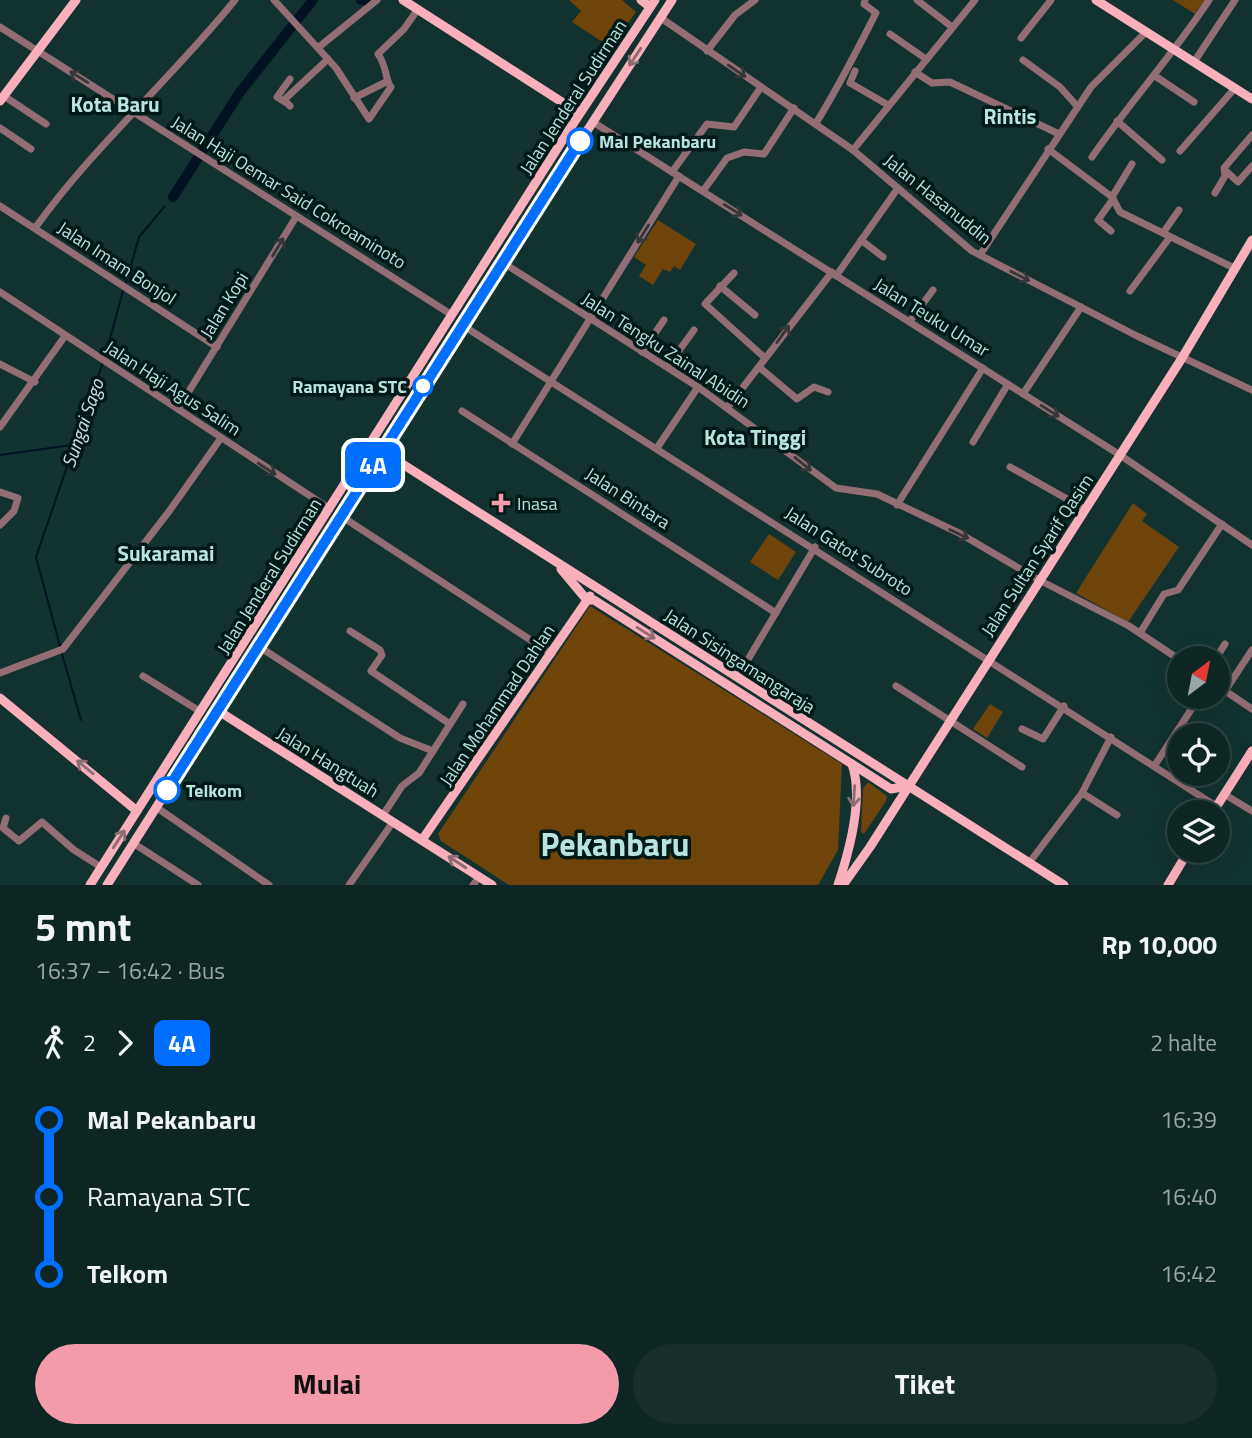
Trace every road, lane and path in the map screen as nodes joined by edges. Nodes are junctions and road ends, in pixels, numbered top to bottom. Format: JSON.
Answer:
{"nodes":[{"id":1,"x":76,"y":0,"type":"edge"},
{"id":2,"x":235,"y":0,"type":"edge"},
{"id":3,"x":274,"y":0,"type":"edge"},
{"id":4,"x":377,"y":0,"type":"edge"},
{"id":5,"x":403,"y":0,"type":"edge"},
{"id":6,"x":641,"y":0,"type":"edge"},
{"id":7,"x":672,"y":0,"type":"edge"},
{"id":8,"x":755,"y":0,"type":"edge"},
{"id":9,"x":865,"y":0,"type":"edge"},
{"id":10,"x":917,"y":0,"type":"edge"},
{"id":11,"x":975,"y":0,"type":"edge"},
{"id":12,"x":1051,"y":0,"type":"edge"},
{"id":13,"x":1096,"y":0,"type":"edge"},
{"id":14,"x":1209,"y":0,"type":"edge"},
{"id":15,"x":1235,"y":0,"type":"edge"},
{"id":16,"x":653,"y":4,"type":"edge"},
{"id":17,"x":418,"y":9,"type":"junction"},
{"id":18,"x":661,"y":18,"type":"junction"},
{"id":19,"x":0,"y":26,"type":"edge"},
{"id":20,"x":952,"y":27,"type":"junction"},
{"id":21,"x":1146,"y":32,"type":"junction"},
{"id":22,"x":890,"y":34,"type":"dead end"},
{"id":23,"x":1021,"y":38,"type":"dead end"},
{"id":24,"x":319,"y":47,"type":"junction"},
{"id":25,"x":38,"y":51,"type":"junction"},
{"id":26,"x":707,"y":51,"type":"junction"},
{"id":27,"x":1176,"y":51,"type":"junction"},
{"id":28,"x":328,"y":59,"type":"junction"},
{"id":29,"x":926,"y":59,"type":"junction"},
{"id":30,"x":1023,"y":60,"type":"dead end"},
{"id":31,"x":1194,"y":62,"type":"junction"},
{"id":32,"x":855,"y":71,"type":"dead end"},
{"id":33,"x":915,"y":72,"type":"junction"},
{"id":34,"x":1155,"y":76,"type":"junction"},
{"id":35,"x":290,"y":79,"type":"dead end"},
{"id":36,"x":386,"y":82,"type":"junction"},
{"id":37,"x":761,"y":88,"type":"junction"},
{"id":38,"x":1236,"y":88,"type":"junction"},
{"id":39,"x":2,"y":98,"type":"edge"},
{"id":40,"x":354,"y":98,"type":"junction"},
{"id":41,"x":1252,"y":99,"type":"edge"},
{"id":42,"x":1194,"y":102,"type":"dead end"},
{"id":43,"x":888,"y":105,"type":"junction"},
{"id":44,"x":1077,"y":106,"type":"junction"},
{"id":45,"x":794,"y":108,"type":"junction"},
{"id":46,"x":581,"y":110,"type":"junction"},
{"id":47,"x":136,"y":114,"type":"junction"},
{"id":48,"x":595,"y":118,"type":"junction"},
{"id":49,"x":1117,"y":121,"type":"junction"},
{"id":50,"x":816,"y":123,"type":"junction"},
{"id":51,"x":46,"y":124,"type":"dead end"},
{"id":52,"x":0,"y":128,"type":"edge"},
{"id":53,"x":569,"y":130,"type":"junction"},
{"id":54,"x":1059,"y":134,"type":"junction"},
{"id":55,"x":582,"y":138,"type":"junction"},
{"id":56,"x":1251,"y":139,"type":"edge"},
{"id":57,"x":31,"y":149,"type":"dead end"},
{"id":58,"x":1048,"y":149,"type":"junction"},
{"id":59,"x":853,"y":150,"type":"junction"},
{"id":60,"x":1180,"y":150,"type":"dead end"},
{"id":61,"x":1092,"y":158,"type":"dead end"},
{"id":62,"x":1162,"y":160,"type":"dead end"},
{"id":63,"x":1132,"y":164,"type":"dead end"},
{"id":64,"x":1252,"y":166,"type":"edge"},
{"id":65,"x":1223,"y":169,"type":"junction"},
{"id":66,"x":676,"y":174,"type":"junction"},
{"id":67,"x":898,"y":188,"type":"junction"},
{"id":68,"x":703,"y":191,"type":"junction"},
{"id":69,"x":1215,"y":193,"type":"dead end"},
{"id":70,"x":1113,"y":198,"type":"junction"},
{"id":71,"x":0,"y":206,"type":"edge"},
{"id":72,"x":1179,"y":210,"type":"dead end"},
{"id":73,"x":296,"y":217,"type":"junction"},
{"id":74,"x":35,"y":228,"type":"junction"},
{"id":75,"x":1111,"y":231,"type":"dead end"},
{"id":76,"x":1166,"y":235,"type":"junction"},
{"id":77,"x":861,"y":240,"type":"junction"},
{"id":78,"x":1252,"y":240,"type":"edge"},
{"id":79,"x":980,"y":256,"type":"junction"},
{"id":80,"x":883,"y":257,"type":"dead end"},
{"id":81,"x":502,"y":262,"type":"junction"},
{"id":82,"x":1234,"y":268,"type":"junction"},
{"id":83,"x":734,"y":273,"type":"dead end"},
{"id":84,"x":834,"y":274,"type":"junction"},
{"id":85,"x":720,"y":286,"type":"junction"},
{"id":86,"x":933,"y":290,"type":"dead end"},
{"id":87,"x":1130,"y":291,"type":"dead end"},
{"id":88,"x":0,"y":292,"type":"edge"},
{"id":89,"x":1081,"y":307,"type":"junction"},
{"id":90,"x":453,"y":315,"type":"junction"},
{"id":91,"x":755,"y":315,"type":"dead end"},
{"id":92,"x":590,"y":318,"type":"junction"},
{"id":93,"x":664,"y":320,"type":"dead end"},
{"id":94,"x":910,"y":321,"type":"junction"},
{"id":95,"x":462,"y":325,"type":"junction"},
{"id":96,"x":694,"y":330,"type":"dead end"},
{"id":97,"x":65,"y":336,"type":"junction"},
{"id":98,"x":217,"y":347,"type":"junction"},
{"id":99,"x":642,"y":352,"type":"junction"},
{"id":100,"x":1182,"y":358,"type":"junction"},
{"id":101,"x":765,"y":359,"type":"junction"},
{"id":102,"x":0,"y":364,"type":"edge"},
{"id":103,"x":667,"y":367,"type":"junction"},
{"id":104,"x":759,"y":367,"type":"junction"},
{"id":105,"x":983,"y":368,"type":"junction"},
{"id":106,"x":551,"y":381,"type":"junction"},
{"id":107,"x":35,"y":382,"type":"junction"},
{"id":108,"x":1008,"y":384,"type":"junction"},
{"id":109,"x":698,"y":387,"type":"junction"},
{"id":110,"x":1252,"y":390,"type":"edge"},
{"id":111,"x":828,"y":393,"type":"dead end"},
{"id":112,"x":1023,"y":394,"type":"junction"},
{"id":113,"x":727,"y":408,"type":"junction"},
{"id":114,"x":178,"y":409,"type":"junction"},
{"id":115,"x":462,"y":411,"type":"dead end"},
{"id":116,"x":0,"y":427,"type":"edge"},
{"id":117,"x":220,"y":438,"type":"junction"},
{"id":118,"x":973,"y":442,"type":"dead end"},
{"id":119,"x":512,"y":443,"type":"junction"},
{"id":120,"x":657,"y":448,"type":"junction"},
{"id":121,"x":382,"y":451,"type":"junction"},
{"id":122,"x":1120,"y":455,"type":"junction"},
{"id":123,"x":1010,"y":467,"type":"dead end"},
{"id":124,"x":0,"y":492,"type":"edge"},
{"id":125,"x":897,"y":505,"type":"junction"},
{"id":126,"x":330,"y":509,"type":"junction"},
{"id":127,"x":1085,"y":509,"type":"junction"},
{"id":128,"x":341,"y":516,"type":"junction"},
{"id":129,"x":1222,"y":524,"type":"junction"},
{"id":130,"x":0,"y":525,"type":"edge"},
{"id":131,"x":1252,"y":545,"type":"edge"},
{"id":132,"x":815,"y":547,"type":"junction"},
{"id":133,"x":556,"y":562,"type":"junction"},
{"id":134,"x":1039,"y":580,"type":"junction"},
{"id":135,"x":596,"y":587,"type":"junction"},
{"id":136,"x":587,"y":600,"type":"junction"},
{"id":137,"x":776,"y":613,"type":"junction"},
{"id":138,"x":350,"y":631,"type":"dead end"},
{"id":139,"x":1140,"y":633,"type":"junction"},
{"id":140,"x":258,"y":646,"type":"junction"},
{"id":141,"x":1252,"y":650,"type":"edge"},
{"id":142,"x":1167,"y":651,"type":"edge"},
{"id":143,"x":552,"y":653,"type":"junction"},
{"id":144,"x":989,"y":659,"type":"junction"},
{"id":145,"x":0,"y":673,"type":"edge"},
{"id":146,"x":144,"y":676,"type":"dead end"},
{"id":147,"x":737,"y":678,"type":"junction"},
{"id":148,"x":1230,"y":679,"type":"edge"},
{"id":149,"x":896,"y":686,"type":"dead end"},
{"id":150,"x":1230,"y":694,"type":"edge"},
{"id":151,"x":746,"y":696,"type":"junction"},
{"id":152,"x":0,"y":698,"type":"edge"},
{"id":153,"x":463,"y":704,"type":"dead end"},
{"id":154,"x":1063,"y":706,"type":"junction"},
{"id":155,"x":1191,"y":709,"type":"edge"},
{"id":156,"x":1252,"y":709,"type":"edge"},
{"id":157,"x":217,"y":710,"type":"junction"},
{"id":158,"x":201,"y":712,"type":"junction"},
{"id":159,"x":950,"y":720,"type":"junction"},
{"id":160,"x":450,"y":724,"type":"junction"},
{"id":161,"x":1022,"y":729,"type":"dead end"},
{"id":162,"x":1111,"y":737,"type":"junction"},
{"id":163,"x":433,"y":751,"type":"junction"},
{"id":164,"x":1252,"y":751,"type":"edge"},
{"id":165,"x":852,"y":764,"type":"junction"},
{"id":166,"x":1154,"y":765,"type":"junction"},
{"id":167,"x":1022,"y":767,"type":"dead end"},
{"id":168,"x":908,"y":786,"type":"junction"},
{"id":169,"x":1082,"y":793,"type":"junction"},
{"id":170,"x":1224,"y":794,"type":"junction"},
{"id":171,"x":1203,"y":800,"type":"edge"},
{"id":172,"x":1220,"y":800,"type":"edge"},
{"id":173,"x":156,"y":807,"type":"junction"},
{"id":174,"x":137,"y":811,"type":"junction"},
{"id":175,"x":1252,"y":811,"type":"edge"},
{"id":176,"x":383,"y":815,"type":"junction"},
{"id":177,"x":1117,"y":815,"type":"dead end"},
{"id":178,"x":6,"y":818,"type":"dead end"},
{"id":179,"x":393,"y":822,"type":"junction"},
{"id":180,"x":422,"y":840,"type":"junction"},
{"id":181,"x":134,"y":843,"type":"junction"},
{"id":182,"x":1029,"y":863,"type":"junction"},
{"id":183,"x":1181,"y":863,"type":"edge"},
{"id":184,"x":101,"y":867,"type":"junction"},
{"id":185,"x":479,"y":877,"type":"junction"},
{"id":186,"x":90,"y":885,"type":"edge"},
{"id":187,"x":107,"y":885,"type":"edge"},
{"id":188,"x":198,"y":885,"type":"edge"},
{"id":189,"x":269,"y":885,"type":"edge"},
{"id":190,"x":349,"y":885,"type":"edge"},
{"id":191,"x":473,"y":885,"type":"edge"},
{"id":192,"x":492,"y":885,"type":"edge"},
{"id":193,"x":840,"y":885,"type":"edge"},
{"id":194,"x":1064,"y":885,"type":"edge"},
{"id":195,"x":1168,"y":885,"type":"edge"}],
"edges":[{"from":1,"to":25,"type":"main road"},
{"from":2,"to":47,"type":"street"},
{"from":3,"to":24,"type":"street"},
{"from":4,"to":24,"type":"street"},
{"from":5,"to":17,"type":"main road"},
{"from":6,"to":16,"type":"main road"},
{"from":7,"to":18,"type":"main road","name":"Jalan Jenderal Sudirman"},
{"from":8,"to":26,"type":"street"},
{"from":9,"to":50,"type":"street"},
{"from":10,"to":20,"type":"street"},
{"from":11,"to":20,"type":"street"},
{"from":12,"to":23,"type":"street"},
{"from":13,"to":21,"type":"main road"},
{"from":14,"to":27,"type":"street"},
{"from":15,"to":31,"type":"street"},
{"from":16,"to":46,"type":"main road","name":"Jalan Jenderal Sudirman"},
{"from":17,"to":36,"type":"street"},
{"from":17,"to":46,"type":"main road"},
{"from":18,"to":26,"type":"street","name":"Jalan Hasanuddin"},
{"from":18,"to":48,"type":"main road","name":"Jalan Jenderal Sudirman","one_way":true},
{"from":19,"to":25,"type":"street","name":"Jalan Haji Oemar Said Cokroaminoto"},
{"from":20,"to":29,"type":"street"},
{"from":21,"to":27,"type":"main road"},
{"from":21,"to":44,"type":"street"},
{"from":22,"to":29,"type":"street"},
{"from":24,"to":28,"type":"street"},
{"from":25,"to":39,"type":"main road"},
{"from":47,"to":25,"type":"street","name":"Jalan Haji Oemar Said Cokroaminoto","one_way":true},
{"from":26,"to":37,"type":"street","name":"Jalan Hasanuddin","one_way":true},
{"from":27,"to":31,"type":"main road"},
{"from":27,"to":34,"type":"street"},
{"from":28,"to":35,"type":"street"},
{"from":28,"to":40,"type":"street"},
{"from":29,"to":33,"type":"street"},
{"from":30,"to":44,"type":"street"},
{"from":31,"to":38,"type":"main road"},
{"from":32,"to":43,"type":"street"},
{"from":33,"to":43,"type":"street"},
{"from":33,"to":54,"type":"street"},
{"from":34,"to":42,"type":"street"},
{"from":34,"to":49,"type":"street"},
{"from":36,"to":40,"type":"street"},
{"from":36,"to":40,"type":"street"},
{"from":37,"to":45,"type":"street","name":"Jalan Hasanuddin"},
{"from":37,"to":66,"type":"street"},
{"from":38,"to":41,"type":"main road"},
{"from":38,"to":60,"type":"street"},
{"from":39,"to":51,"type":"street"},
{"from":43,"to":59,"type":"street"},
{"from":44,"to":54,"type":"street"},
{"from":45,"to":50,"type":"street","name":"Jalan Hasanuddin"},
{"from":45,"to":68,"type":"street"},
{"from":46,"to":48,"type":"main road"},
{"from":46,"to":53,"type":"main road","name":"Jalan Jenderal Sudirman"},
{"from":47,"to":73,"type":"street","name":"Jalan Haji Oemar Said Cokroaminoto"},
{"from":47,"to":74,"type":"street"},
{"from":48,"to":55,"type":"main road","name":"Jalan Jenderal Sudirman"},
{"from":48,"to":66,"type":"street","name":"Jalan Teuku Umar"},
{"from":49,"to":61,"type":"street"},
{"from":49,"to":62,"type":"street"},
{"from":50,"to":59,"type":"street","name":"Jalan Hasanuddin"},
{"from":52,"to":57,"type":"street"},
{"from":53,"to":55,"type":"main road"},
{"from":53,"to":90,"type":"main road","name":"Jalan Jenderal Sudirman"},
{"from":54,"to":58,"type":"street"},
{"from":55,"to":81,"type":"main road","name":"Jalan Jenderal Sudirman"},
{"from":56,"to":65,"type":"street"},
{"from":58,"to":70,"type":"street"},
{"from":58,"to":79,"type":"street"},
{"from":59,"to":67,"type":"street","name":"Jalan Hasanuddin"},
{"from":63,"to":70,"type":"street"},
{"from":64,"to":65,"type":"street"},
{"from":65,"to":69,"type":"street"},
{"from":66,"to":68,"type":"street","name":"Jalan Teuku Umar"},
{"from":66,"to":92,"type":"street","one_way":true},
{"from":67,"to":77,"type":"street"},
{"from":67,"to":79,"type":"street","name":"Jalan Hasanuddin"},
{"from":68,"to":84,"type":"street","name":"Jalan Teuku Umar","one_way":true},
{"from":70,"to":75,"type":"street"},
{"from":70,"to":76,"type":"street"},
{"from":71,"to":74,"type":"street","name":"Jalan Imam Bonjol"},
{"from":72,"to":76,"type":"street"},
{"from":73,"to":90,"type":"street","name":"Jalan Haji Oemar Said Cokroaminoto"},
{"from":98,"to":73,"type":"street","name":"Jalan Kopi","one_way":true},
{"from":74,"to":98,"type":"street","name":"Jalan Imam Bonjol"},
{"from":76,"to":82,"type":"street"},
{"from":76,"to":87,"type":"street"},
{"from":77,"to":80,"type":"street"},
{"from":77,"to":84,"type":"street"},
{"from":78,"to":82,"type":"main road","name":"Jalan Sultan Syarif Qasim"},
{"from":79,"to":89,"type":"street","name":"Jalan Hasanuddin","one_way":true},
{"from":81,"to":92,"type":"street","name":"Jalan Tengku Zainal Abidin"},
{"from":81,"to":95,"type":"main road","name":"Jalan Jenderal Sudirman"},
{"from":82,"to":100,"type":"main road","name":"Jalan Sultan Syarif Qasim"},
{"from":83,"to":85,"type":"street"},
{"from":84,"to":94,"type":"street","name":"Jalan Teuku Umar"},
{"from":101,"to":84,"type":"street","one_way":true},
{"from":85,"to":91,"type":"street"},
{"from":85,"to":101,"type":"street"},
{"from":86,"to":94,"type":"street"},
{"from":88,"to":97,"type":"street","name":"Jalan Haji Agus Salim"},
{"from":89,"to":100,"type":"street","name":"Jalan Hasanuddin"},
{"from":89,"to":112,"type":"street"},
{"from":90,"to":126,"type":"main road","name":"Jalan Jenderal Sudirman"},
{"from":92,"to":99,"type":"street","name":"Jalan Tengku Zainal Abidin"},
{"from":92,"to":106,"type":"street"},
{"from":93,"to":99,"type":"street"},
{"from":94,"to":105,"type":"street","name":"Jalan Teuku Umar"},
{"from":95,"to":106,"type":"street","name":"Jalan Gatot Subroto"},
{"from":95,"to":121,"type":"main road","name":"Jalan Jenderal Sudirman"},
{"from":96,"to":103,"type":"street"},
{"from":97,"to":107,"type":"street"},
{"from":97,"to":114,"type":"street","name":"Jalan Haji Agus Salim"},
{"from":98,"to":114,"type":"street","name":"Jalan Kopi"},
{"from":99,"to":103,"type":"street","name":"Jalan Tengku Zainal Abidin"},
{"from":100,"to":110,"type":"street","name":"Jalan Hasanuddin"},
{"from":100,"to":122,"type":"main road","name":"Jalan Sultan Syarif Qasim"},
{"from":101,"to":104,"type":"street"},
{"from":102,"to":107,"type":"street"},
{"from":103,"to":109,"type":"street","name":"Jalan Tengku Zainal Abidin"},
{"from":104,"to":111,"type":"street"},
{"from":104,"to":113,"type":"street"},
{"from":105,"to":108,"type":"street","name":"Jalan Teuku Umar"},
{"from":105,"to":125,"type":"street"},
{"from":106,"to":119,"type":"street"},
{"from":106,"to":120,"type":"street","name":"Jalan Gatot Subroto"},
{"from":107,"to":116,"type":"street"},
{"from":108,"to":112,"type":"street","name":"Jalan Teuku Umar"},
{"from":108,"to":118,"type":"street"},
{"from":109,"to":113,"type":"street","name":"Jalan Tengku Zainal Abidin"},
{"from":109,"to":120,"type":"street"},
{"from":112,"to":122,"type":"street","name":"Jalan Teuku Umar","one_way":true},
{"from":113,"to":125,"type":"street","name":"Jalan Tengku Zainal Abidin","one_way":true},
{"from":114,"to":117,"type":"street","name":"Jalan Haji Agus Salim"},
{"from":115,"to":119,"type":"street","name":"Jalan Bintara"},
{"from":117,"to":126,"type":"street","name":"Jalan Haji Agus Salim","one_way":true},
{"from":117,"to":145,"type":"street"},
{"from":119,"to":137,"type":"street","name":"Jalan Bintara"},
{"from":120,"to":132,"type":"street","name":"Jalan Gatot Subroto"},
{"from":121,"to":128,"type":"main road","name":"Jalan Jenderal Sudirman"},
{"from":121,"to":133,"type":"main road","name":"Jalan Sisingamangaraja"},
{"from":122,"to":127,"type":"main road","name":"Jalan Sultan Syarif Qasim"},
{"from":122,"to":129,"type":"street","name":"Jalan Teuku Umar"},
{"from":123,"to":127,"type":"street"},
{"from":124,"to":130,"type":"street"},
{"from":125,"to":134,"type":"street","name":"Jalan Tengku Zainal Abidin","one_way":true},
{"from":126,"to":158,"type":"main road","name":"Jalan Jenderal Sudirman"},
{"from":127,"to":134,"type":"main road","name":"Jalan Sultan Syarif Qasim"},
{"from":128,"to":140,"type":"main road","name":"Jalan Jenderal Sudirman"},
{"from":128,"to":143,"type":"street"},
{"from":129,"to":131,"type":"street","name":"Jalan Teuku Umar"},
{"from":129,"to":139,"type":"street"},
{"from":132,"to":137,"type":"street"},
{"from":132,"to":144,"type":"street","name":"Jalan Gatot Subroto"},
{"from":133,"to":135,"type":"main road","name":"Jalan Sisingamangaraja"},
{"from":133,"to":136,"type":"main road","name":"Jalan Sisingamangaraja"},
{"from":134,"to":139,"type":"street","name":"Jalan Tengku Zainal Abidin"},
{"from":134,"to":144,"type":"main road","name":"Jalan Sultan Syarif Qasim"},
{"from":135,"to":136,"type":"main road","name":"Jalan Mohammad Dahlan"},
{"from":135,"to":147,"type":"main road","name":"Jalan Sisingamangaraja"},
{"from":136,"to":143,"type":"main road","name":"Jalan Mohammad Dahlan"},
{"from":136,"to":151,"type":"main road","name":"Jalan Sisingamangaraja","one_way":true},
{"from":137,"to":147,"type":"street"},
{"from":138,"to":160,"type":"street"},
{"from":139,"to":142,"type":"street","name":"Jalan Tengku Zainal Abidin"},
{"from":140,"to":157,"type":"main road","name":"Jalan Jenderal Sudirman"},
{"from":140,"to":163,"type":"street"},
{"from":141,"to":148,"type":"street"},
{"from":143,"to":180,"type":"main road","name":"Jalan Mohammad Dahlan"},
{"from":144,"to":154,"type":"street","name":"Jalan Gatot Subroto"},
{"from":144,"to":159,"type":"main road","name":"Jalan Sultan Syarif Qasim"},
{"from":146,"to":158,"type":"street"},
{"from":147,"to":151,"type":"main road"},
{"from":147,"to":168,"type":"main road","name":"Jalan Sisingamangaraja"},
{"from":149,"to":159,"type":"street"},
{"from":150,"to":156,"type":"street"},
{"from":151,"to":165,"type":"main road","name":"Jalan Sisingamangaraja"},
{"from":174,"to":152,"type":"main road","one_way":true},
{"from":153,"to":160,"type":"street"},
{"from":154,"to":161,"type":"street"},
{"from":154,"to":162,"type":"street","name":"Jalan Gatot Subroto"},
{"from":155,"to":166,"type":"street"},
{"from":157,"to":173,"type":"main road","name":"Jalan Jenderal Sudirman"},
{"from":157,"to":176,"type":"main road","name":"Jalan Hangtuah"},
{"from":158,"to":174,"type":"main road","name":"Jalan Jenderal Sudirman"},
{"from":159,"to":167,"type":"street"},
{"from":159,"to":168,"type":"main road","name":"Jalan Sultan Syarif Qasim"},
{"from":160,"to":163,"type":"street"},
{"from":162,"to":166,"type":"street","name":"Jalan Gatot Subroto"},
{"from":162,"to":169,"type":"street"},
{"from":163,"to":176,"type":"street"},
{"from":164,"to":170,"type":"main road"},
{"from":165,"to":168,"type":"main road","name":"Jalan Sisingamangaraja"},
{"from":165,"to":193,"type":"main road","one_way":true},
{"from":166,"to":171,"type":"street","name":"Jalan Gatot Subroto"},
{"from":168,"to":182,"type":"main road","name":"Jalan Sisingamangaraja"},
{"from":168,"to":193,"type":"main road","name":"Jalan Sultan Syarif Qasim"},
{"from":169,"to":177,"type":"street"},
{"from":169,"to":182,"type":"street"},
{"from":170,"to":172,"type":"main road"},
{"from":170,"to":175,"type":"street"},
{"from":173,"to":181,"type":"main road","name":"Jalan Jenderal Sudirman"},
{"from":173,"to":189,"type":"street"},
{"from":184,"to":174,"type":"main road","name":"Jalan Jenderal Sudirman","one_way":true},
{"from":176,"to":179,"type":"main road","name":"Jalan Hangtuah"},
{"from":178,"to":184,"type":"street"},
{"from":179,"to":180,"type":"main road","name":"Jalan Hangtuah"},
{"from":179,"to":190,"type":"street"},
{"from":185,"to":180,"type":"main road","name":"Jalan Hangtuah","one_way":true},
{"from":181,"to":187,"type":"main road","name":"Jalan Jenderal Sudirman"},
{"from":181,"to":188,"type":"street"},
{"from":182,"to":194,"type":"main road","name":"Jalan Sisingamangaraja"},
{"from":183,"to":195,"type":"main road"},
{"from":184,"to":186,"type":"main road","name":"Jalan Jenderal Sudirman"},
{"from":185,"to":191,"type":"street"},
{"from":185,"to":192,"type":"main road","name":"Jalan Hangtuah"}]}
